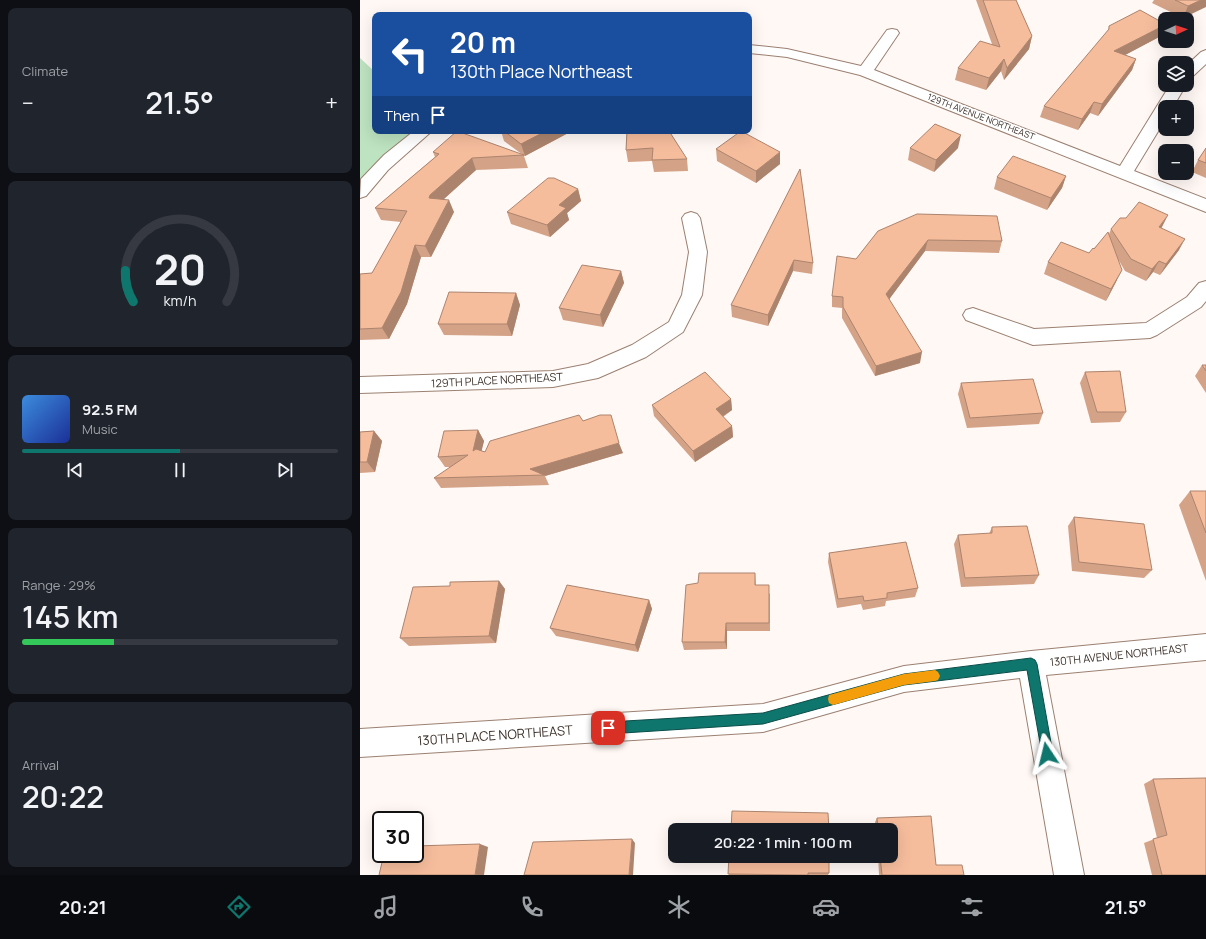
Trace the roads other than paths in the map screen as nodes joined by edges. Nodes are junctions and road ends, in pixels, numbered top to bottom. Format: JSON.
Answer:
{"nodes":[{"id":1,"x":892,"y":33,"type":"dead end"},
{"id":2,"x":752,"y":49,"type":"edge"},
{"id":3,"x":1206,"y":55,"type":"edge"},
{"id":4,"x":1194,"y":67,"type":"edge"},
{"id":5,"x":865,"y":72,"type":"junction"},
{"id":6,"x":1174,"y":92,"type":"edge"},
{"id":7,"x":420,"y":134,"type":"edge"},
{"id":8,"x":1124,"y":174,"type":"junction"},
{"id":9,"x":360,"y":192,"type":"edge"},
{"id":10,"x":1206,"y":206,"type":"edge"},
{"id":11,"x":691,"y":218,"type":"dead end"},
{"id":12,"x":1206,"y":288,"type":"edge"},
{"id":13,"x":973,"y":315,"type":"dead end"},
{"id":14,"x":360,"y":385,"type":"edge"},
{"id":15,"x":1206,"y":647,"type":"edge"},
{"id":16,"x":1031,"y":664,"type":"junction"},
{"id":17,"x":360,"y":743,"type":"edge"},
{"id":18,"x":1069,"y":875,"type":"edge"}],
"edges":[{"from":1,"to":5,"type":"street"},
{"from":2,"to":5,"type":"street","name":"129TH AVENUE NORTHEAST"},
{"from":3,"to":4,"type":"street"},
{"from":5,"to":8,"type":"street","name":"129TH AVENUE NORTHEAST"},
{"from":6,"to":8,"type":"street"},
{"from":7,"to":9,"type":"street"},
{"from":8,"to":10,"type":"street","name":"129TH AVENUE NORTHEAST"},
{"from":11,"to":14,"type":"street","name":"129TH PLACE NORTHEAST"},
{"from":12,"to":13,"type":"street"},
{"from":15,"to":16,"type":"street","name":"130TH AVENUE NORTHEAST"},
{"from":16,"to":17,"type":"street","name":"130TH PLACE NORTHEAST"},
{"from":16,"to":18,"type":"street"}]}
